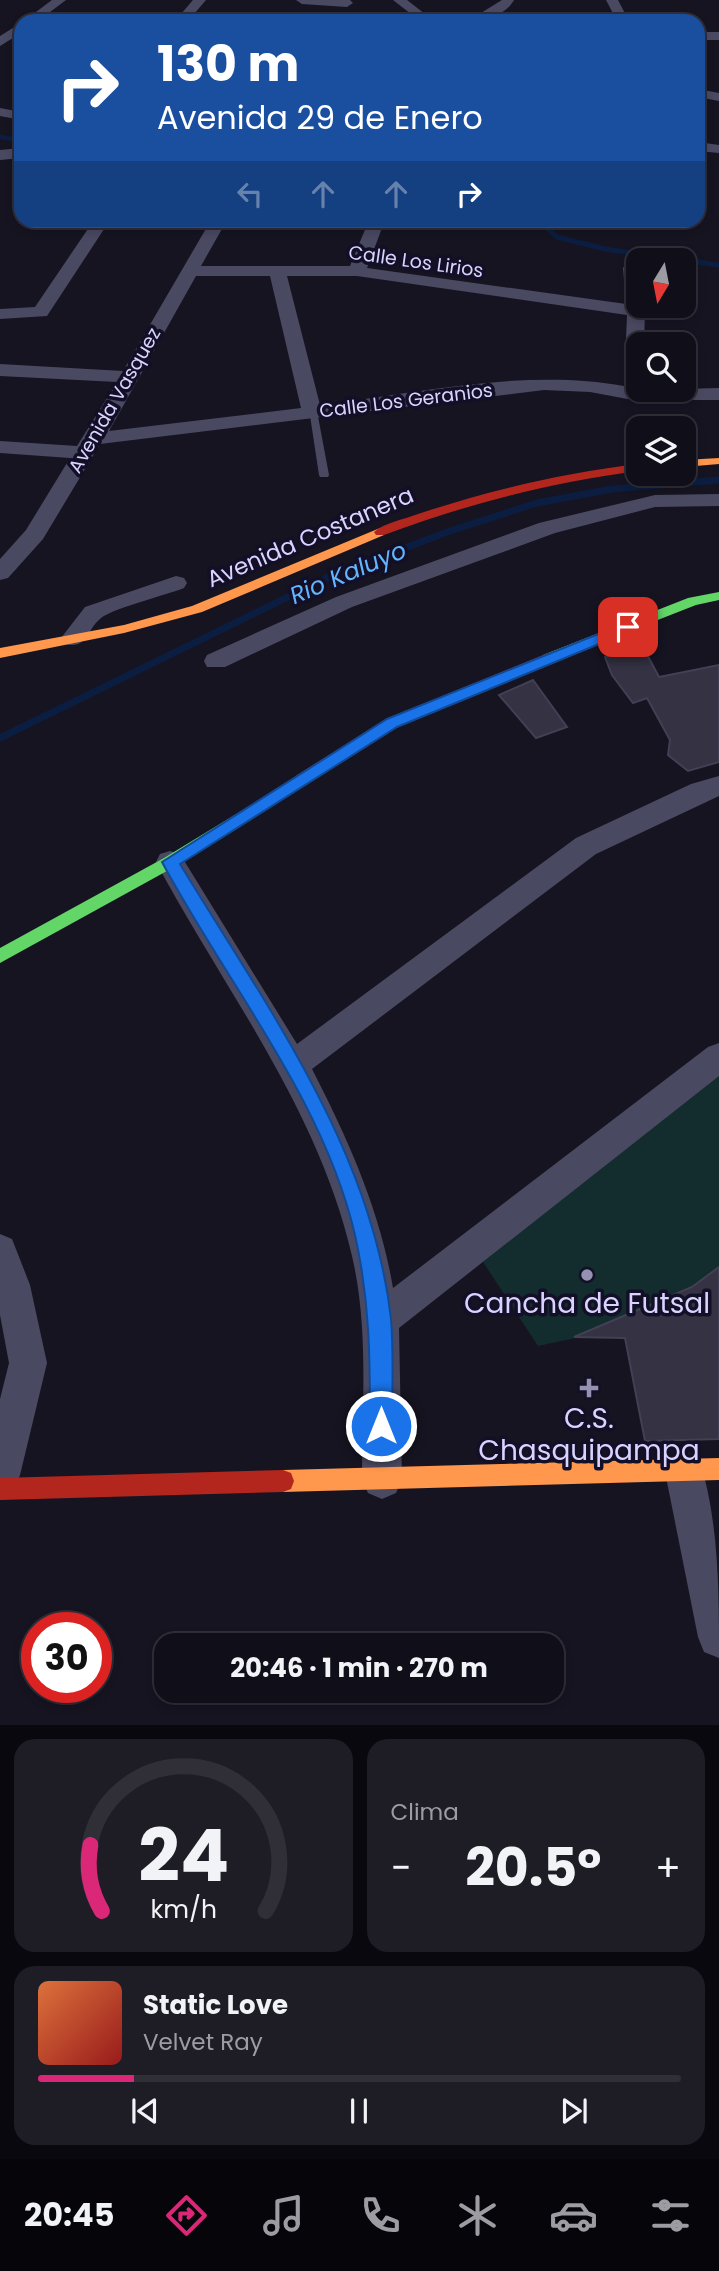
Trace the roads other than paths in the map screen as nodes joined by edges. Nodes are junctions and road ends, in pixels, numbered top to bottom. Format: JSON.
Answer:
{"nodes":[{"id":1,"x":60,"y":0,"type":"edge"},
{"id":2,"x":200,"y":0,"type":"edge"},
{"id":3,"x":302,"y":0,"type":"edge"},
{"id":4,"x":399,"y":0,"type":"edge"},
{"id":5,"x":508,"y":0,"type":"edge"},
{"id":6,"x":348,"y":1,"type":"edge"},
{"id":7,"x":40,"y":14,"type":"edge"},
{"id":8,"x":187,"y":14,"type":"edge"},
{"id":9,"x":418,"y":14,"type":"edge"},
{"id":10,"x":485,"y":14,"type":"edge"},
{"id":11,"x":97,"y":228,"type":"edge"},
{"id":12,"x":214,"y":228,"type":"edge"},
{"id":13,"x":374,"y":228,"type":"edge"},
{"id":14,"x":277,"y":270,"type":"junction"},
{"id":15,"x":190,"y":271,"type":"junction"},
{"id":16,"x":357,"y":271,"type":"junction"},
{"id":17,"x":626,"y":310,"type":"edge"},
{"id":18,"x":0,"y":314,"type":"edge"},
{"id":19,"x":0,"y":370,"type":"edge"},
{"id":20,"x":131,"y":377,"type":"junction"},
{"id":21,"x":626,"y":393,"type":"edge"},
{"id":22,"x":696,"y":394,"type":"edge"},
{"id":23,"x":719,"y":394,"type":"edge"},
{"id":24,"x":312,"y":411,"type":"junction"},
{"id":25,"x":89,"y":446,"type":"junction"},
{"id":26,"x":0,"y":447,"type":"edge"},
{"id":27,"x":719,"y":461,"type":"edge"},
{"id":28,"x":696,"y":463,"type":"edge"},
{"id":29,"x":626,"y":469,"type":"edge"},
{"id":30,"x":324,"y":475,"type":"dead end"},
{"id":31,"x":719,"y":499,"type":"edge"},
{"id":32,"x":0,"y":573,"type":"edge"},
{"id":33,"x":177,"y":583,"type":"dead end"},
{"id":34,"x":719,"y":596,"type":"edge"},
{"id":35,"x":73,"y":638,"type":"junction"},
{"id":36,"x":0,"y":653,"type":"edge"},
{"id":37,"x":216,"y":661,"type":"dead end"},
{"id":38,"x":719,"y":786,"type":"edge"},
{"id":39,"x":170,"y":862,"type":"junction"},
{"id":40,"x":0,"y":956,"type":"edge"},
{"id":41,"x":719,"y":1057,"type":"edge"},
{"id":42,"x":292,"y":1066,"type":"junction"},
{"id":43,"x":0,"y":1251,"type":"edge"},
{"id":44,"x":380,"y":1320,"type":"junction"},
{"id":45,"x":702,"y":1470,"type":"edge"},
{"id":46,"x":0,"y":1475,"type":"edge"},
{"id":47,"x":382,"y":1479,"type":"junction"},
{"id":48,"x":0,"y":1489,"type":"edge"},
{"id":49,"x":719,"y":1637,"type":"edge"}],
"edges":[{"from":1,"to":7,"type":"street"},
{"from":2,"to":8,"type":"street"},
{"from":3,"to":6,"type":"street"},
{"from":4,"to":9,"type":"street"},
{"from":5,"to":10,"type":"street"},
{"from":11,"to":18,"type":"street"},
{"from":12,"to":15,"type":"street","name":"Avenida Vasquez"},
{"from":13,"to":16,"type":"street"},
{"from":14,"to":15,"type":"street","name":"Calle Los Lirios"},
{"from":14,"to":16,"type":"street","name":"Calle Los Lirios"},
{"from":14,"to":24,"type":"street"},
{"from":15,"to":20,"type":"street","name":"Avenida Vasquez"},
{"from":16,"to":17,"type":"street","name":"Calle Los Lirios"},
{"from":19,"to":20,"type":"street"},
{"from":20,"to":25,"type":"street","name":"Avenida Vasquez"},
{"from":21,"to":24,"type":"street","name":"Calle Los Geranios"},
{"from":22,"to":23,"type":"street","name":"Calle Los Geranios"},
{"from":24,"to":25,"type":"street","name":"Calle Los Geranios"},
{"from":24,"to":30,"type":"lane"},
{"from":25,"to":26,"type":"street","name":"Calle Los Geranios"},
{"from":25,"to":32,"type":"street","name":"Avenida Vasquez"},
{"from":27,"to":28,"type":"street"},
{"from":29,"to":35,"type":"street","name":"Avenida Costanera"},
{"from":31,"to":37,"type":"street"},
{"from":33,"to":35,"type":"street"},
{"from":34,"to":39,"type":"street"},
{"from":35,"to":36,"type":"street","name":"Avenida Costanera"},
{"from":38,"to":42,"type":"street"},
{"from":39,"to":40,"type":"street"},
{"from":39,"to":42,"type":"street"},
{"from":41,"to":44,"type":"street"},
{"from":42,"to":44,"type":"street"},
{"from":43,"to":46,"type":"street"},
{"from":44,"to":47,"type":"street"},
{"from":45,"to":47,"type":"street"},
{"from":45,"to":49,"type":"street"},
{"from":47,"to":48,"type":"street"}]}
